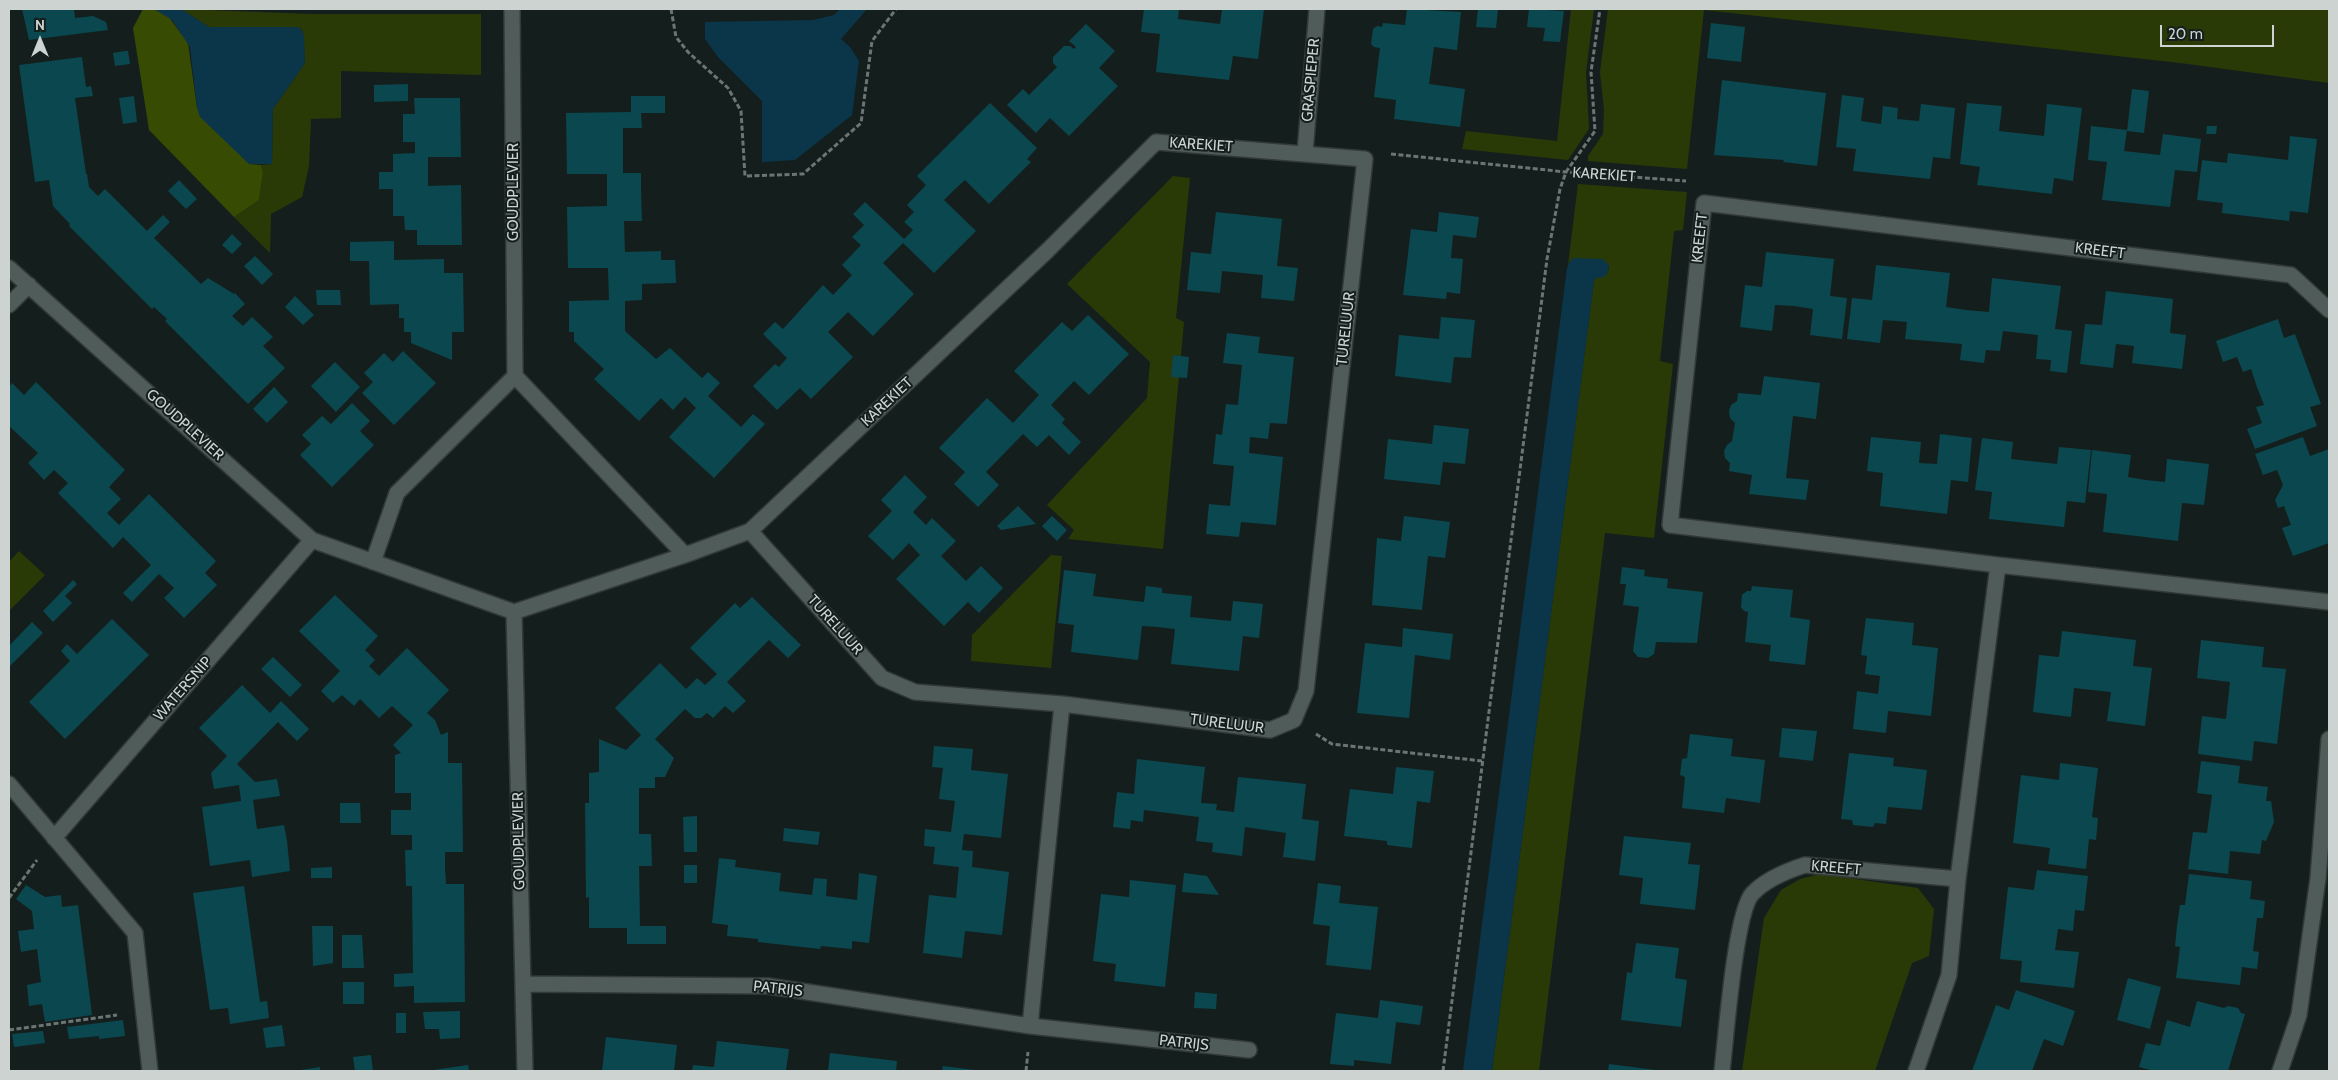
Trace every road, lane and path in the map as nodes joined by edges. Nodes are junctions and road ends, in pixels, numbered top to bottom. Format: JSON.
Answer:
{"nodes":[{"id":1,"x":512,"y":9,"type":"edge"},
{"id":2,"x":671,"y":9,"type":"edge"},
{"id":3,"x":896,"y":9,"type":"edge"},
{"id":4,"x":1316,"y":9,"type":"edge"},
{"id":5,"x":1600,"y":9,"type":"edge"},
{"id":6,"x":1305,"y":152,"type":"junction"},
{"id":7,"x":1365,"y":158,"type":"junction"},
{"id":8,"x":1566,"y":172,"type":"junction"},
{"id":9,"x":1704,"y":203,"type":"junction"},
{"id":10,"x":9,"y":268,"type":"edge"},
{"id":11,"x":29,"y":285,"type":"junction"},
{"id":12,"x":9,"y":305,"type":"edge"},
{"id":13,"x":2329,"y":310,"type":"edge"},
{"id":14,"x":515,"y":376,"type":"junction"},
{"id":15,"x":750,"y":531,"type":"junction"},
{"id":16,"x":312,"y":540,"type":"junction"},
{"id":17,"x":685,"y":554,"type":"junction"},
{"id":18,"x":373,"y":562,"type":"junction"},
{"id":19,"x":1998,"y":565,"type":"junction"},
{"id":20,"x":2329,"y":602,"type":"edge"},
{"id":21,"x":514,"y":612,"type":"junction"},
{"id":22,"x":1062,"y":704,"type":"junction"},
{"id":23,"x":1294,"y":720,"type":"junction"},
{"id":24,"x":2329,"y":739,"type":"edge"},
{"id":25,"x":1482,"y":762,"type":"junction"},
{"id":26,"x":9,"y":784,"type":"edge"},
{"id":27,"x":54,"y":838,"type":"junction"},
{"id":28,"x":1958,"y":880,"type":"junction"},
{"id":29,"x":9,"y":898,"type":"edge"},
{"id":30,"x":522,"y":984,"type":"junction"},
{"id":31,"x":144,"y":1012,"type":"junction"},
{"id":32,"x":1030,"y":1026,"type":"junction"},
{"id":33,"x":9,"y":1030,"type":"edge"},
{"id":34,"x":1249,"y":1050,"type":"dead end"},
{"id":35,"x":150,"y":1071,"type":"edge"},
{"id":36,"x":525,"y":1071,"type":"edge"},
{"id":37,"x":1444,"y":1071,"type":"edge"},
{"id":38,"x":1722,"y":1071,"type":"edge"},
{"id":39,"x":1916,"y":1071,"type":"edge"},
{"id":40,"x":2280,"y":1071,"type":"edge"}],
"edges":[{"from":1,"to":14,"type":"street","name":"GOUDPLEVIER"},
{"from":2,"to":3,"type":"path"},
{"from":4,"to":6,"type":"street","name":"GRASPIEPER"},
{"from":5,"to":8,"type":"path"},
{"from":6,"to":7,"type":"street","name":"KAREKIET"},
{"from":6,"to":15,"type":"street","name":"KAREKIET"},
{"from":7,"to":8,"type":"path","name":"KAREKIET"},
{"from":7,"to":23,"type":"street","name":"TURELUUR"},
{"from":8,"to":9,"type":"path","name":"KAREKIET"},
{"from":8,"to":25,"type":"path"},
{"from":9,"to":13,"type":"street","name":"KREEFT"},
{"from":9,"to":19,"type":"street","name":"KREEFT"},
{"from":10,"to":11,"type":"street","name":"GOUDPLEVIER"},
{"from":11,"to":12,"type":"street"},
{"from":11,"to":16,"type":"street","name":"GOUDPLEVIER"},
{"from":14,"to":17,"type":"street"},
{"from":14,"to":18,"type":"street"},
{"from":15,"to":17,"type":"street"},
{"from":15,"to":22,"type":"street","name":"TURELUUR"},
{"from":16,"to":18,"type":"street","name":"GOUDPLEVIER"},
{"from":16,"to":27,"type":"street","name":"WATERSNIP"},
{"from":17,"to":21,"type":"street"},
{"from":18,"to":21,"type":"street","name":"GOUDPLEVIER"},
{"from":19,"to":20,"type":"street","name":"KREEFT"},
{"from":19,"to":28,"type":"street"},
{"from":21,"to":30,"type":"street","name":"GOUDPLEVIER"},
{"from":22,"to":23,"type":"street","name":"TURELUUR"},
{"from":22,"to":32,"type":"street"},
{"from":23,"to":25,"type":"path"},
{"from":24,"to":40,"type":"street"},
{"from":25,"to":37,"type":"path"},
{"from":26,"to":27,"type":"street"},
{"from":27,"to":29,"type":"path"},
{"from":27,"to":31,"type":"street"},
{"from":28,"to":38,"type":"street","name":"KREEFT"},
{"from":28,"to":39,"type":"street"},
{"from":30,"to":32,"type":"street","name":"PATRIJS"},
{"from":30,"to":36,"type":"street","name":"GOUDPLEVIER"},
{"from":31,"to":33,"type":"path"},
{"from":31,"to":35,"type":"street"},
{"from":32,"to":34,"type":"street","name":"PATRIJS"}]}
